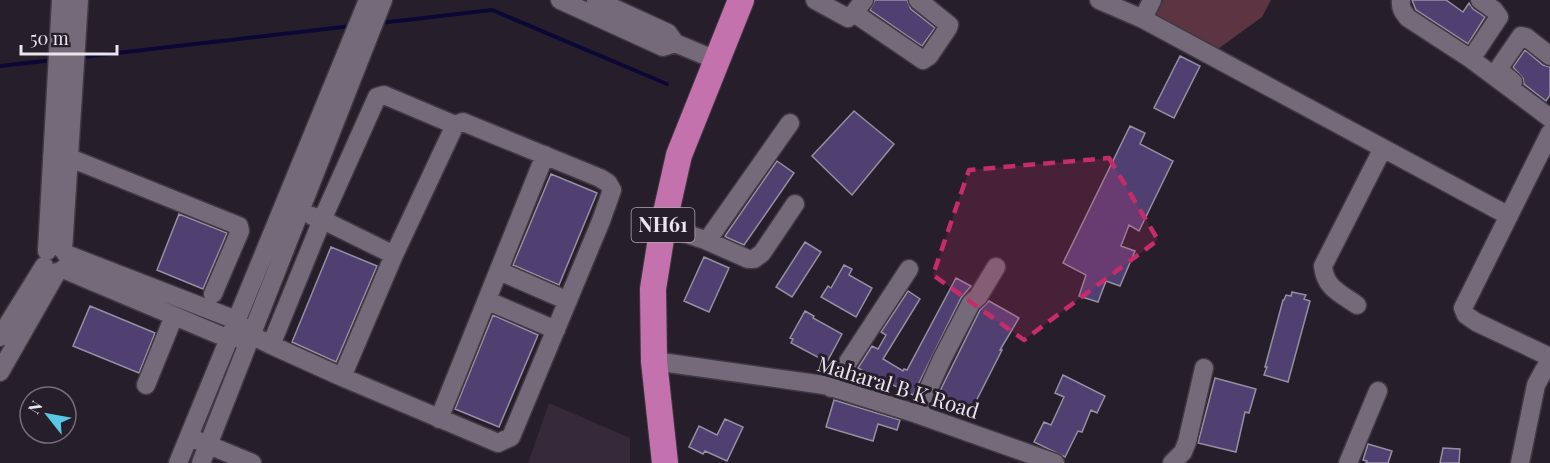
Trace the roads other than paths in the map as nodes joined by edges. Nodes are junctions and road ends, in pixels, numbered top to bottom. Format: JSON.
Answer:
{"nodes":[{"id":1,"x":61,"y":0,"type":"edge"},
{"id":2,"x":79,"y":0,"type":"edge"},
{"id":3,"x":368,"y":0,"type":"edge"},
{"id":4,"x":383,"y":0,"type":"edge"},
{"id":5,"x":560,"y":0,"type":"edge"},
{"id":6,"x":596,"y":0,"type":"edge"},
{"id":7,"x":741,"y":0,"type":"edge"},
{"id":8,"x":815,"y":0,"type":"edge"},
{"id":9,"x":918,"y":0,"type":"edge"},
{"id":10,"x":1099,"y":0,"type":"edge"},
{"id":11,"x":1152,"y":0,"type":"edge"},
{"id":12,"x":1401,"y":0,"type":"edge"},
{"id":13,"x":1480,"y":0,"type":"edge"},
{"id":14,"x":859,"y":7,"type":"edge"},
{"id":15,"x":1138,"y":11,"type":"edge"},
{"id":16,"x":365,"y":25,"type":"junction"},
{"id":17,"x":675,"y":43,"type":"junction"},
{"id":18,"x":1550,"y":56,"type":"edge"},
{"id":19,"x":1471,"y":59,"type":"junction"},
{"id":20,"x":716,"y":60,"type":"junction"},
{"id":21,"x":1550,"y":107,"type":"edge"},
{"id":22,"x":1550,"y":118,"type":"edge"},
{"id":23,"x":790,"y":123,"type":"dead end"},
{"id":24,"x":455,"y":125,"type":"junction"},
{"id":25,"x":1550,"y":133,"type":"edge"},
{"id":26,"x":1383,"y":147,"type":"junction"},
{"id":27,"x":545,"y":155,"type":"junction"},
{"id":28,"x":61,"y":158,"type":"junction"},
{"id":29,"x":795,"y":204,"type":"dead end"},
{"id":30,"x":292,"y":207,"type":"junction"},
{"id":31,"x":1509,"y":216,"type":"junction"},
{"id":32,"x":322,"y":220,"type":"junction"},
{"id":33,"x":663,"y":226,"type":"junction"},
{"id":34,"x":705,"y":240,"type":"junction"},
{"id":35,"x":394,"y":255,"type":"junction"},
{"id":36,"x":57,"y":260,"type":"junction"},
{"id":37,"x":996,"y":267,"type":"dead end"},
{"id":38,"x":909,"y":269,"type":"dead end"},
{"id":39,"x":500,"y":271,"type":"junction"},
{"id":40,"x":213,"y":294,"type":"dead end"},
{"id":41,"x":488,"y":301,"type":"junction"},
{"id":42,"x":568,"y":301,"type":"junction"},
{"id":43,"x":1357,"y":305,"type":"dead end"},
{"id":44,"x":174,"y":316,"type":"junction"},
{"id":45,"x":236,"y":320,"type":"junction"},
{"id":46,"x":556,"y":330,"type":"junction"},
{"id":47,"x":251,"y":335,"type":"junction"},
{"id":48,"x":0,"y":338,"type":"edge"},
{"id":49,"x":229,"y":339,"type":"junction"},
{"id":50,"x":271,"y":345,"type":"junction"},
{"id":51,"x":1550,"y":358,"type":"edge"},
{"id":52,"x":654,"y":361,"type":"junction"},
{"id":53,"x":1204,"y":368,"type":"dead end"},
{"id":54,"x":0,"y":372,"type":"edge"},
{"id":55,"x":342,"y":377,"type":"junction"},
{"id":56,"x":146,"y":385,"type":"dead end"},
{"id":57,"x":831,"y":388,"type":"junction"},
{"id":58,"x":1378,"y":391,"type":"dead end"},
{"id":59,"x":917,"y":414,"type":"junction"},
{"id":60,"x":439,"y":419,"type":"junction"},
{"id":61,"x":189,"y":437,"type":"junction"},
{"id":62,"x":208,"y":445,"type":"junction"},
{"id":63,"x":178,"y":463,"type":"edge"},
{"id":64,"x":201,"y":463,"type":"edge"},
{"id":65,"x":252,"y":463,"type":"edge"},
{"id":66,"x":665,"y":463,"type":"edge"},
{"id":67,"x":1055,"y":463,"type":"edge"},
{"id":68,"x":1172,"y":463,"type":"edge"},
{"id":69,"x":1348,"y":463,"type":"edge"},
{"id":70,"x":1520,"y":463,"type":"edge"}],
"edges":[{"from":1,"to":28,"type":"street"},
{"from":2,"to":28,"type":"street"},
{"from":3,"to":16,"type":"street"},
{"from":4,"to":16,"type":"street"},
{"from":5,"to":17,"type":"street"},
{"from":6,"to":17,"type":"street"},
{"from":7,"to":20,"type":"highway","number":"NH61"},
{"from":8,"to":14,"type":"street"},
{"from":9,"to":14,"type":"street"},
{"from":10,"to":15,"type":"street"},
{"from":11,"to":15,"type":"street"},
{"from":12,"to":19,"type":"street"},
{"from":13,"to":19,"type":"street"},
{"from":15,"to":26,"type":"street"},
{"from":16,"to":30,"type":"street"},
{"from":17,"to":20,"type":"street"},
{"from":18,"to":21,"type":"street"},
{"from":19,"to":22,"type":"street"},
{"from":20,"to":33,"type":"highway","number":"NH61"},
{"from":23,"to":34,"type":"street"},
{"from":24,"to":27,"type":"street"},
{"from":24,"to":32,"type":"street"},
{"from":24,"to":35,"type":"street"},
{"from":25,"to":31,"type":"street"},
{"from":26,"to":31,"type":"street"},
{"from":26,"to":43,"type":"street"},
{"from":27,"to":39,"type":"street"},
{"from":27,"to":42,"type":"street"},
{"from":28,"to":36,"type":"street"},
{"from":28,"to":40,"type":"street"},
{"from":29,"to":34,"type":"street"},
{"from":30,"to":32,"type":"street"},
{"from":30,"to":45,"type":"street"},
{"from":30,"to":47,"type":"street"},
{"from":31,"to":51,"type":"street"},
{"from":32,"to":35,"type":"street"},
{"from":32,"to":50,"type":"street"},
{"from":33,"to":34,"type":"street"},
{"from":33,"to":52,"type":"highway","number":"NH61"},
{"from":35,"to":55,"type":"street"},
{"from":36,"to":44,"type":"street"},
{"from":36,"to":45,"type":"street"},
{"from":36,"to":48,"type":"street"},
{"from":36,"to":54,"type":"street"},
{"from":37,"to":59,"type":"street"},
{"from":38,"to":57,"type":"street"},
{"from":39,"to":41,"type":"street"},
{"from":39,"to":42,"type":"street"},
{"from":41,"to":46,"type":"street"},
{"from":41,"to":60,"type":"street"},
{"from":42,"to":46,"type":"street"},
{"from":44,"to":49,"type":"street"},
{"from":44,"to":56,"type":"street"},
{"from":45,"to":47,"type":"street"},
{"from":45,"to":49,"type":"street"},
{"from":46,"to":60,"type":"street"},
{"from":47,"to":49,"type":"street"},
{"from":47,"to":50,"type":"street"},
{"from":47,"to":62,"type":"street"},
{"from":49,"to":61,"type":"street"},
{"from":50,"to":55,"type":"street"},
{"from":51,"to":70,"type":"street"},
{"from":52,"to":57,"type":"street","name":"Maharal B K Road"},
{"from":52,"to":66,"type":"highway","number":"NH61"},
{"from":53,"to":68,"type":"street"},
{"from":55,"to":60,"type":"street"},
{"from":57,"to":59,"type":"street","name":"Maharal B K Road"},
{"from":58,"to":69,"type":"street"},
{"from":59,"to":67,"type":"street","name":"Maharal B K Road"},
{"from":61,"to":62,"type":"street"},
{"from":61,"to":63,"type":"street"},
{"from":62,"to":64,"type":"street"},
{"from":62,"to":65,"type":"street"}]}
